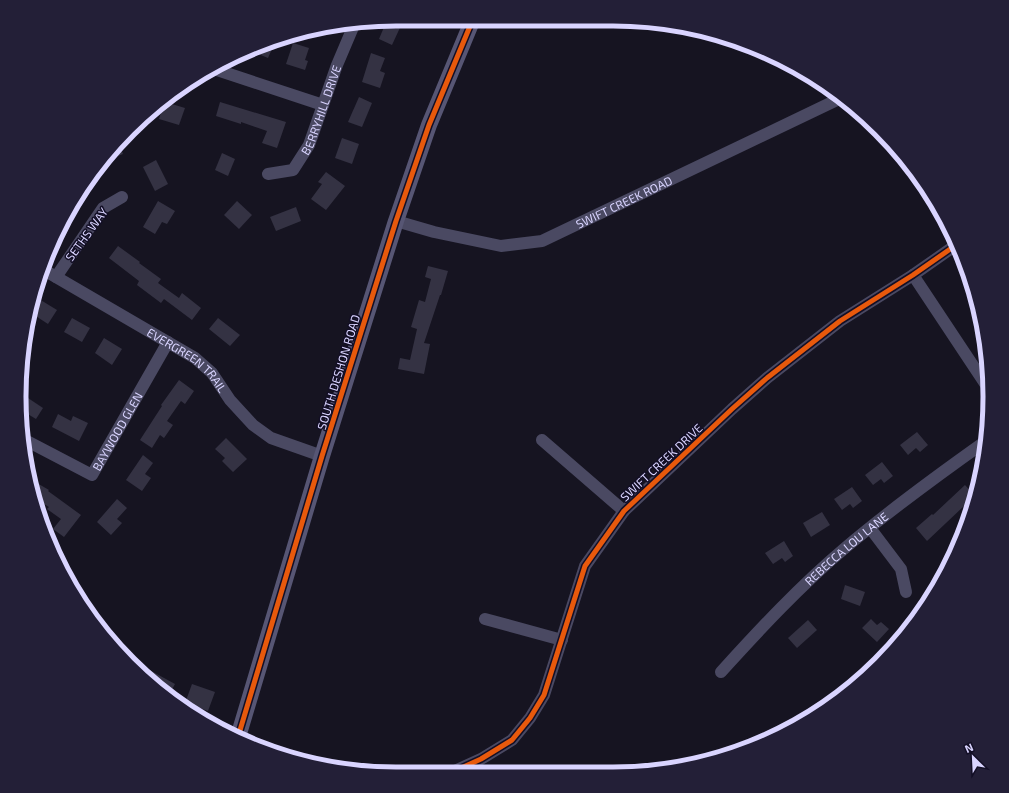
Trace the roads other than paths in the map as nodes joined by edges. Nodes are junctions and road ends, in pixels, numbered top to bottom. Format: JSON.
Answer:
{"nodes":[{"id":1,"x":471,"y":26,"type":"edge"},
{"id":2,"x":352,"y":29,"type":"edge"},
{"id":3,"x":220,"y":71,"type":"edge"},
{"id":4,"x":835,"y":101,"type":"edge"},
{"id":5,"x":323,"y":105,"type":"junction"},
{"id":6,"x":268,"y":174,"type":"dead end"},
{"id":7,"x":122,"y":197,"type":"dead end"},
{"id":8,"x":396,"y":221,"type":"junction"},
{"id":9,"x":952,"y":248,"type":"edge"},
{"id":10,"x":48,"y":272,"type":"edge"},
{"id":11,"x":912,"y":275,"type":"junction"},
{"id":12,"x":56,"y":277,"type":"junction"},
{"id":13,"x":168,"y":342,"type":"junction"},
{"id":14,"x":982,"y":380,"type":"edge"},
{"id":15,"x":542,"y":440,"type":"dead end"},
{"id":16,"x":29,"y":442,"type":"edge"},
{"id":17,"x":980,"y":445,"type":"edge"},
{"id":18,"x":322,"y":456,"type":"junction"},
{"id":19,"x":624,"y":511,"type":"junction"},
{"id":20,"x":870,"y":528,"type":"junction"},
{"id":21,"x":906,"y":592,"type":"dead end"},
{"id":22,"x":485,"y":619,"type":"dead end"},
{"id":23,"x":562,"y":640,"type":"junction"},
{"id":24,"x":720,"y":672,"type":"dead end"},
{"id":25,"x":240,"y":732,"type":"edge"},
{"id":26,"x":463,"y":767,"type":"edge"}],
"edges":[{"from":1,"to":8,"type":"street","name":"SOUTH DESHON ROAD"},
{"from":2,"to":5,"type":"street","name":"BERRYHILL DRIVE"},
{"from":3,"to":5,"type":"street"},
{"from":4,"to":8,"type":"street","name":"SWIFT CREEK ROAD"},
{"from":5,"to":6,"type":"street","name":"BERRYHILL DRIVE"},
{"from":7,"to":12,"type":"street","name":"SETHS WAY"},
{"from":8,"to":18,"type":"street","name":"SOUTH DESHON ROAD"},
{"from":9,"to":11,"type":"street","name":"SWIFT CREEK DRIVE"},
{"from":10,"to":12,"type":"street","name":"EVERGREEN TRAIL"},
{"from":11,"to":14,"type":"street"},
{"from":11,"to":19,"type":"street","name":"SWIFT CREEK DRIVE"},
{"from":12,"to":13,"type":"street","name":"EVERGREEN TRAIL"},
{"from":13,"to":16,"type":"street","name":"BAYWOOD GLEN"},
{"from":13,"to":18,"type":"street","name":"EVERGREEN TRAIL"},
{"from":15,"to":19,"type":"street"},
{"from":17,"to":20,"type":"street","name":"REBECCA LOU LANE"},
{"from":18,"to":25,"type":"street","name":"SOUTH DESHON ROAD"},
{"from":19,"to":23,"type":"street","name":"SWIFT CREEK DRIVE"},
{"from":20,"to":21,"type":"street"},
{"from":20,"to":24,"type":"street","name":"REBECCA LOU LANE"},
{"from":22,"to":23,"type":"street"},
{"from":23,"to":26,"type":"street","name":"SWIFT CREEK DRIVE"}]}
